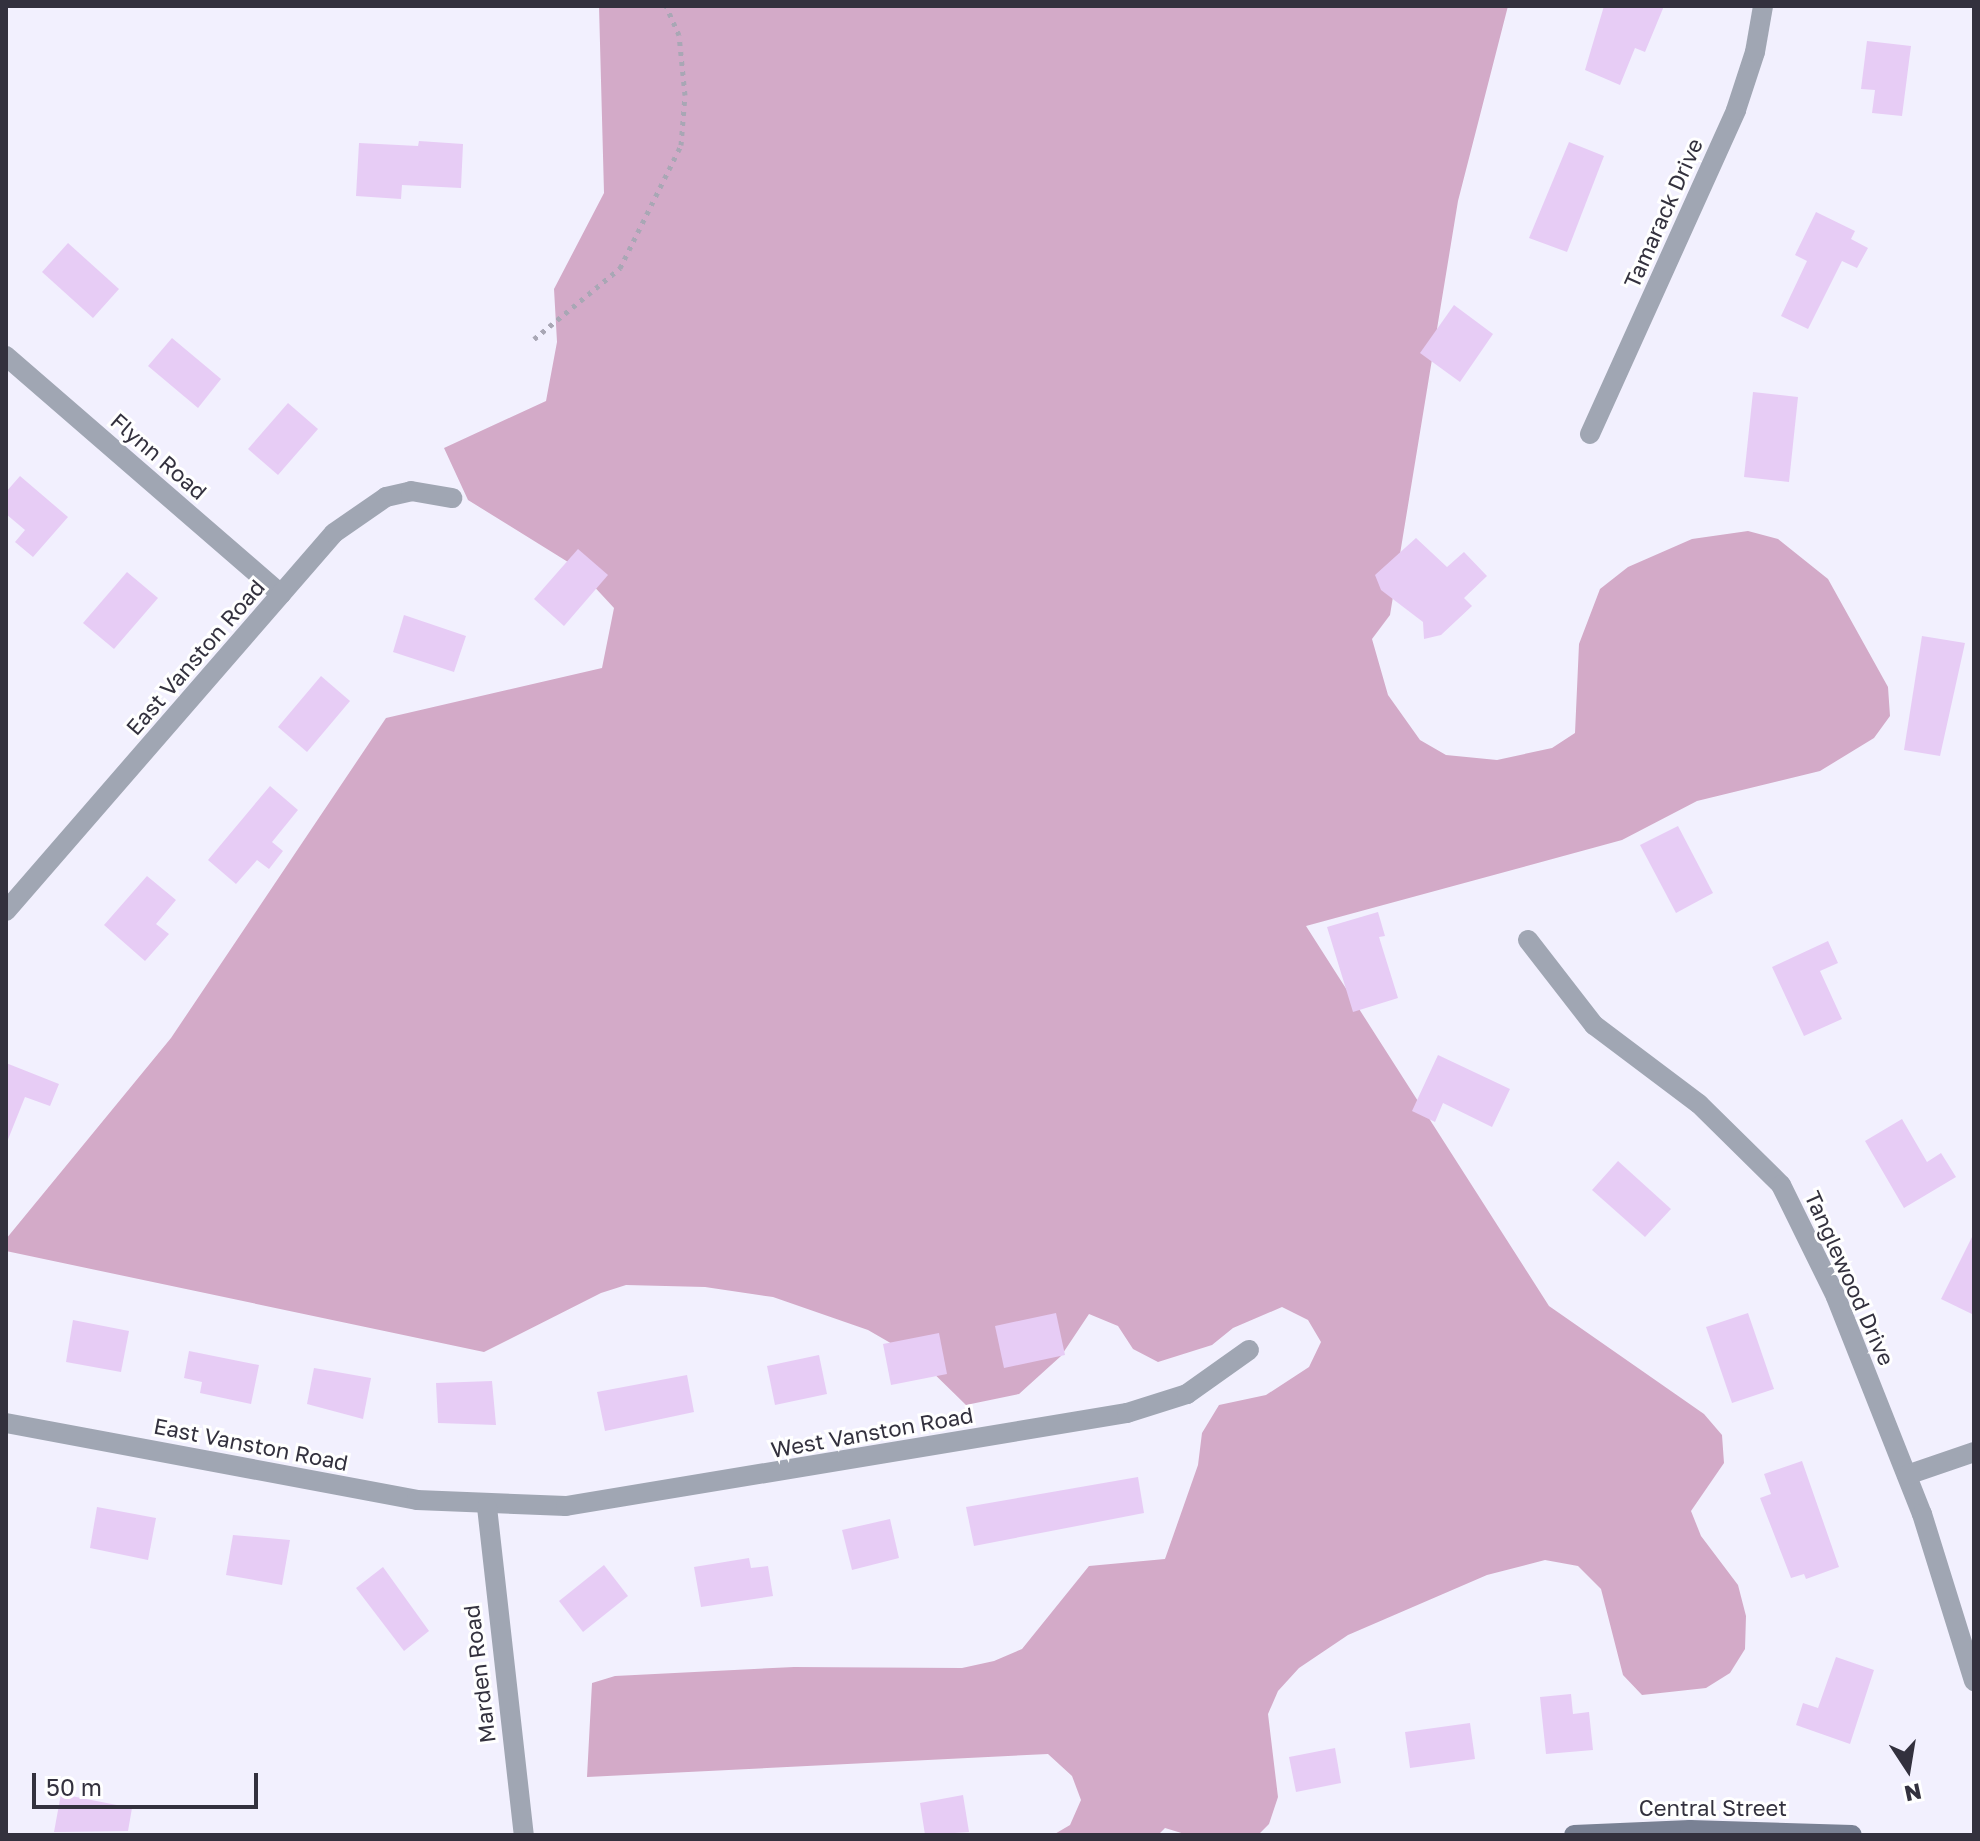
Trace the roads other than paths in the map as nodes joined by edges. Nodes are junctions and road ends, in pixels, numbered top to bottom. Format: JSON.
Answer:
{"nodes":[{"id":1,"x":1763,"y":6,"type":"edge"},
{"id":2,"x":6,"y":356,"type":"edge"},
{"id":3,"x":1590,"y":434,"type":"dead end"},
{"id":4,"x":452,"y":498,"type":"dead end"},
{"id":5,"x":281,"y":594,"type":"junction"},
{"id":6,"x":6,"y":911,"type":"edge"},
{"id":7,"x":1528,"y":940,"type":"dead end"},
{"id":8,"x":1249,"y":1350,"type":"dead end"},
{"id":9,"x":6,"y":1423,"type":"edge"},
{"id":10,"x":1974,"y":1452,"type":"edge"},
{"id":11,"x":1907,"y":1475,"type":"junction"},
{"id":12,"x":487,"y":1507,"type":"junction"},
{"id":13,"x":1974,"y":1681,"type":"edge"},
{"id":14,"x":524,"y":1835,"type":"edge"},
{"id":15,"x":1574,"y":1835,"type":"edge"},
{"id":16,"x":1852,"y":1835,"type":"edge"}],
"edges":[{"from":1,"to":3,"type":"street","name":"Tamarack Drive"},
{"from":2,"to":5,"type":"street","name":"Flynn Road"},
{"from":4,"to":5,"type":"street","name":"East Vanston Road"},
{"from":5,"to":6,"type":"street","name":"East Vanston Road"},
{"from":7,"to":11,"type":"street","name":"Tanglewood Drive"},
{"from":8,"to":12,"type":"street","name":"West Vanston Road"},
{"from":9,"to":12,"type":"street","name":"East Vanston Road"},
{"from":10,"to":11,"type":"street"},
{"from":11,"to":13,"type":"street","name":"Tanglewood Drive"},
{"from":12,"to":14,"type":"street","name":"Marden Road"},
{"from":15,"to":16,"type":"main road","name":"Central Street"}]}
